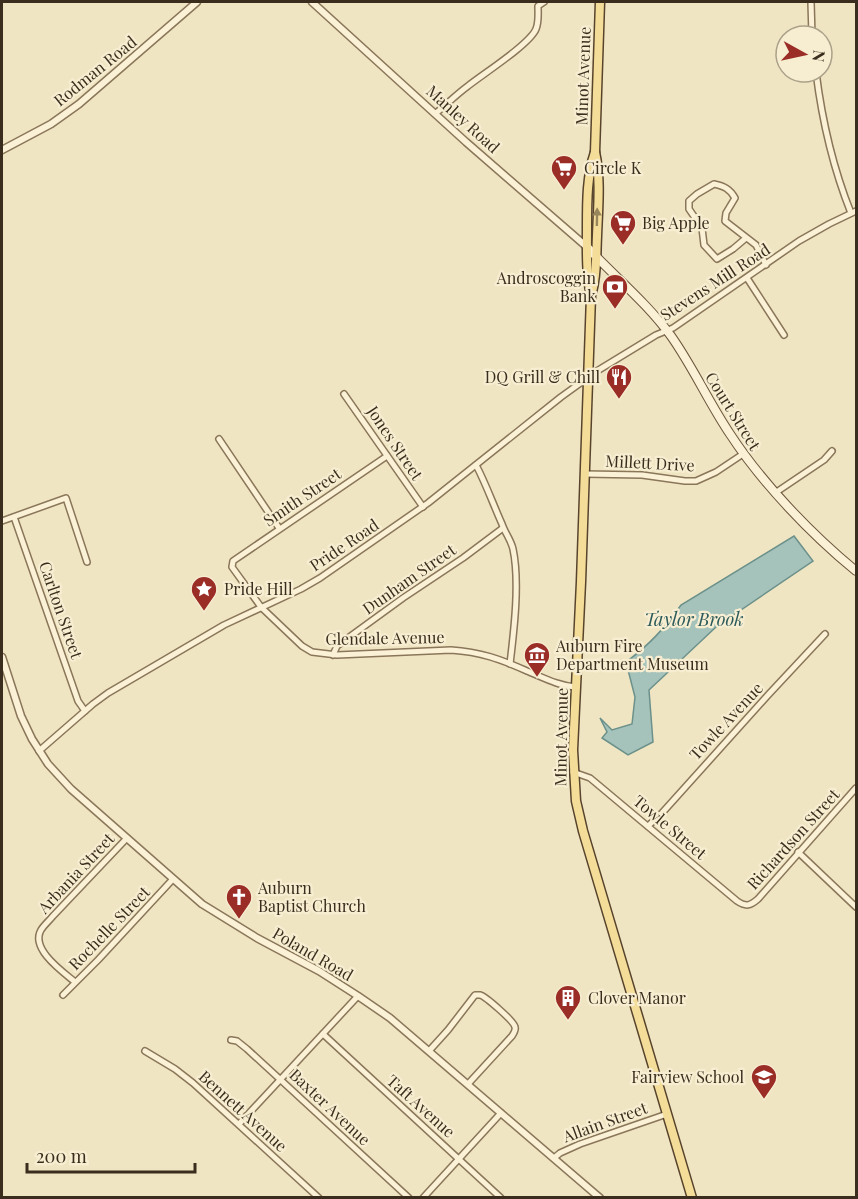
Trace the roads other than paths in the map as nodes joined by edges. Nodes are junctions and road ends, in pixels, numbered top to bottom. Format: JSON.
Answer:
{"nodes":[{"id":1,"x":197,"y":2,"type":"edge"},
{"id":2,"x":312,"y":2,"type":"edge"},
{"id":3,"x":544,"y":2,"type":"edge"},
{"id":4,"x":600,"y":2,"type":"edge"},
{"id":5,"x":811,"y":2,"type":"edge"},
{"id":6,"x":812,"y":24,"type":"edge"},
{"id":7,"x":818,"y":84,"type":"edge"},
{"id":8,"x":435,"y":113,"type":"junction"},
{"id":9,"x":2,"y":150,"type":"edge"},
{"id":10,"x":595,"y":152,"type":"junction"},
{"id":11,"x":854,"y":212,"type":"edge"},
{"id":12,"x":746,"y":238,"type":"junction"},
{"id":13,"x":587,"y":247,"type":"junction"},
{"id":14,"x":596,"y":257,"type":"junction"},
{"id":15,"x":766,"y":265,"type":"junction"},
{"id":16,"x":747,"y":278,"type":"junction"},
{"id":17,"x":591,"y":296,"type":"junction"},
{"id":18,"x":667,"y":330,"type":"junction"},
{"id":19,"x":784,"y":335,"type":"dead end"},
{"id":20,"x":589,"y":377,"type":"junction"},
{"id":21,"x":344,"y":394,"type":"dead end"},
{"id":22,"x":219,"y":438,"type":"dead end"},
{"id":23,"x":832,"y":451,"type":"dead end"},
{"id":24,"x":743,"y":454,"type":"junction"},
{"id":25,"x":387,"y":456,"type":"junction"},
{"id":26,"x":476,"y":465,"type":"junction"},
{"id":27,"x":585,"y":474,"type":"junction"},
{"id":28,"x":775,"y":493,"type":"junction"},
{"id":29,"x":423,"y":507,"type":"junction"},
{"id":30,"x":14,"y":516,"type":"junction"},
{"id":31,"x":2,"y":521,"type":"edge"},
{"id":32,"x":279,"y":528,"type":"junction"},
{"id":33,"x":503,"y":528,"type":"junction"},
{"id":34,"x":233,"y":561,"type":"joint"},
{"id":35,"x":87,"y":562,"type":"dead end"},
{"id":36,"x":856,"y":571,"type":"edge"},
{"id":37,"x":261,"y":607,"type":"junction"},
{"id":38,"x":825,"y":634,"type":"dead end"},
{"id":39,"x":333,"y":655,"type":"junction"},
{"id":40,"x":2,"y":657,"type":"edge"},
{"id":41,"x":510,"y":664,"type":"junction"},
{"id":42,"x":576,"y":687,"type":"junction"},
{"id":43,"x":85,"y":711,"type":"junction"},
{"id":44,"x":39,"y":751,"type":"junction"},
{"id":45,"x":573,"y":772,"type":"junction"},
{"id":46,"x":856,"y":788,"type":"edge"},
{"id":47,"x":648,"y":826,"type":"junction"},
{"id":48,"x":127,"y":838,"type":"junction"},
{"id":49,"x":798,"y":852,"type":"junction"},
{"id":50,"x":173,"y":879,"type":"junction"},
{"id":51,"x":748,"y":906,"type":"joint"},
{"id":52,"x":856,"y":907,"type":"edge"},
{"id":53,"x":75,"y":982,"type":"junction"},
{"id":54,"x":63,"y":995,"type":"dead end"},
{"id":55,"x":358,"y":996,"type":"junction"},
{"id":56,"x":323,"y":1034,"type":"junction"},
{"id":57,"x":231,"y":1040,"type":"dead end"},
{"id":58,"x":429,"y":1050,"type":"junction"},
{"id":59,"x":145,"y":1051,"type":"dead end"},
{"id":60,"x":281,"y":1080,"type":"junction"},
{"id":61,"x":468,"y":1084,"type":"junction"},
{"id":62,"x":501,"y":1113,"type":"junction"},
{"id":63,"x":667,"y":1114,"type":"junction"},
{"id":64,"x":240,"y":1124,"type":"junction"},
{"id":65,"x":554,"y":1158,"type":"junction"},
{"id":66,"x":459,"y":1159,"type":"junction"},
{"id":67,"x":319,"y":1197,"type":"edge"},
{"id":68,"x":409,"y":1197,"type":"edge"},
{"id":69,"x":423,"y":1197,"type":"edge"},
{"id":70,"x":501,"y":1197,"type":"edge"},
{"id":71,"x":600,"y":1197,"type":"edge"},
{"id":72,"x":692,"y":1197,"type":"edge"}],
"edges":[{"from":1,"to":9,"type":"street","name":"Rodman Road"},
{"from":2,"to":8,"type":"street","name":"Manley Road"},
{"from":3,"to":8,"type":"street"},
{"from":4,"to":10,"type":"main road","name":"Minot Avenue"},
{"from":5,"to":6,"type":"street"},
{"from":7,"to":11,"type":"street"},
{"from":8,"to":13,"type":"street","name":"Manley Road"},
{"from":10,"to":13,"type":"main road","name":"Minot Avenue"},
{"from":14,"to":10,"type":"main road","name":"Minot Avenue","one_way":true},
{"from":11,"to":15,"type":"street","name":"Stevens Mill Road"},
{"from":12,"to":12,"type":"street"},
{"from":12,"to":15,"type":"street"},
{"from":13,"to":14,"type":"main road","name":"Manley Road"},
{"from":13,"to":17,"type":"main road","name":"Minot Avenue"},
{"from":14,"to":17,"type":"main road","name":"Minot Avenue"},
{"from":14,"to":18,"type":"main road","name":"Court Street"},
{"from":15,"to":16,"type":"street","name":"Stevens Mill Road"},
{"from":16,"to":18,"type":"street","name":"Stevens Mill Road"},
{"from":16,"to":19,"type":"street"},
{"from":17,"to":20,"type":"main road","name":"Minot Avenue"},
{"from":18,"to":20,"type":"street","name":"Stevens Mill Road"},
{"from":18,"to":24,"type":"main road","name":"Court Street"},
{"from":20,"to":26,"type":"street","name":"Pride Road"},
{"from":20,"to":27,"type":"main road","name":"Minot Avenue"},
{"from":21,"to":25,"type":"street","name":"Jones Street"},
{"from":22,"to":32,"type":"street"},
{"from":23,"to":28,"type":"street"},
{"from":24,"to":27,"type":"street","name":"Millett Drive"},
{"from":24,"to":28,"type":"main road","name":"Court Street"},
{"from":25,"to":29,"type":"street","name":"Jones Street"},
{"from":25,"to":32,"type":"street","name":"Smith Street"},
{"from":26,"to":29,"type":"street","name":"Pride Road"},
{"from":26,"to":33,"type":"street"},
{"from":27,"to":42,"type":"main road","name":"Minot Avenue"},
{"from":28,"to":36,"type":"main road","name":"Court Street"},
{"from":29,"to":37,"type":"street","name":"Pride Road"},
{"from":30,"to":31,"type":"street"},
{"from":30,"to":35,"type":"street"},
{"from":30,"to":43,"type":"street","name":"Carlton Street"},
{"from":32,"to":34,"type":"street","name":"Smith Street"},
{"from":33,"to":39,"type":"street","name":"Dunham Street"},
{"from":33,"to":41,"type":"street"},
{"from":34,"to":37,"type":"street","name":"Glendale Avenue"},
{"from":37,"to":39,"type":"street","name":"Glendale Avenue"},
{"from":37,"to":43,"type":"street","name":"Pride Road"},
{"from":38,"to":47,"type":"street","name":"Towle Avenue"},
{"from":39,"to":41,"type":"street","name":"Glendale Avenue"},
{"from":40,"to":44,"type":"street","name":"Poland Road"},
{"from":41,"to":42,"type":"street","name":"Glendale Avenue"},
{"from":42,"to":45,"type":"main road","name":"Minot Avenue"},
{"from":43,"to":44,"type":"street","name":"Pride Road"},
{"from":44,"to":48,"type":"street","name":"Poland Road"},
{"from":45,"to":47,"type":"street","name":"Towle Street"},
{"from":45,"to":63,"type":"main road","name":"Minot Avenue"},
{"from":46,"to":49,"type":"street","name":"Richardson Street"},
{"from":47,"to":51,"type":"street","name":"Towle Street"},
{"from":48,"to":50,"type":"street","name":"Poland Road"},
{"from":48,"to":53,"type":"street","name":"Arbania Street"},
{"from":49,"to":51,"type":"street","name":"Richardson Street"},
{"from":49,"to":52,"type":"street"},
{"from":50,"to":53,"type":"street","name":"Rochelle Street"},
{"from":50,"to":55,"type":"street","name":"Poland Road"},
{"from":53,"to":54,"type":"street","name":"Rochelle Street"},
{"from":55,"to":56,"type":"street"},
{"from":55,"to":58,"type":"street","name":"Poland Road"},
{"from":56,"to":60,"type":"street"},
{"from":56,"to":66,"type":"street","name":"Taft Avenue"},
{"from":57,"to":60,"type":"street","name":"Baxter Avenue"},
{"from":58,"to":61,"type":"street","name":"Poland Road"},
{"from":58,"to":61,"type":"street"},
{"from":59,"to":64,"type":"street","name":"Bennett Avenue"},
{"from":60,"to":64,"type":"street"},
{"from":60,"to":68,"type":"street","name":"Baxter Avenue"},
{"from":61,"to":62,"type":"street","name":"Poland Road"},
{"from":62,"to":65,"type":"street","name":"Poland Road"},
{"from":62,"to":66,"type":"street"},
{"from":63,"to":65,"type":"street","name":"Allain Street"},
{"from":63,"to":72,"type":"main road","name":"Minot Avenue"},
{"from":64,"to":67,"type":"street","name":"Bennett Avenue"},
{"from":65,"to":71,"type":"street","name":"Poland Road"},
{"from":66,"to":69,"type":"street"},
{"from":66,"to":70,"type":"street","name":"Taft Avenue"}]}
